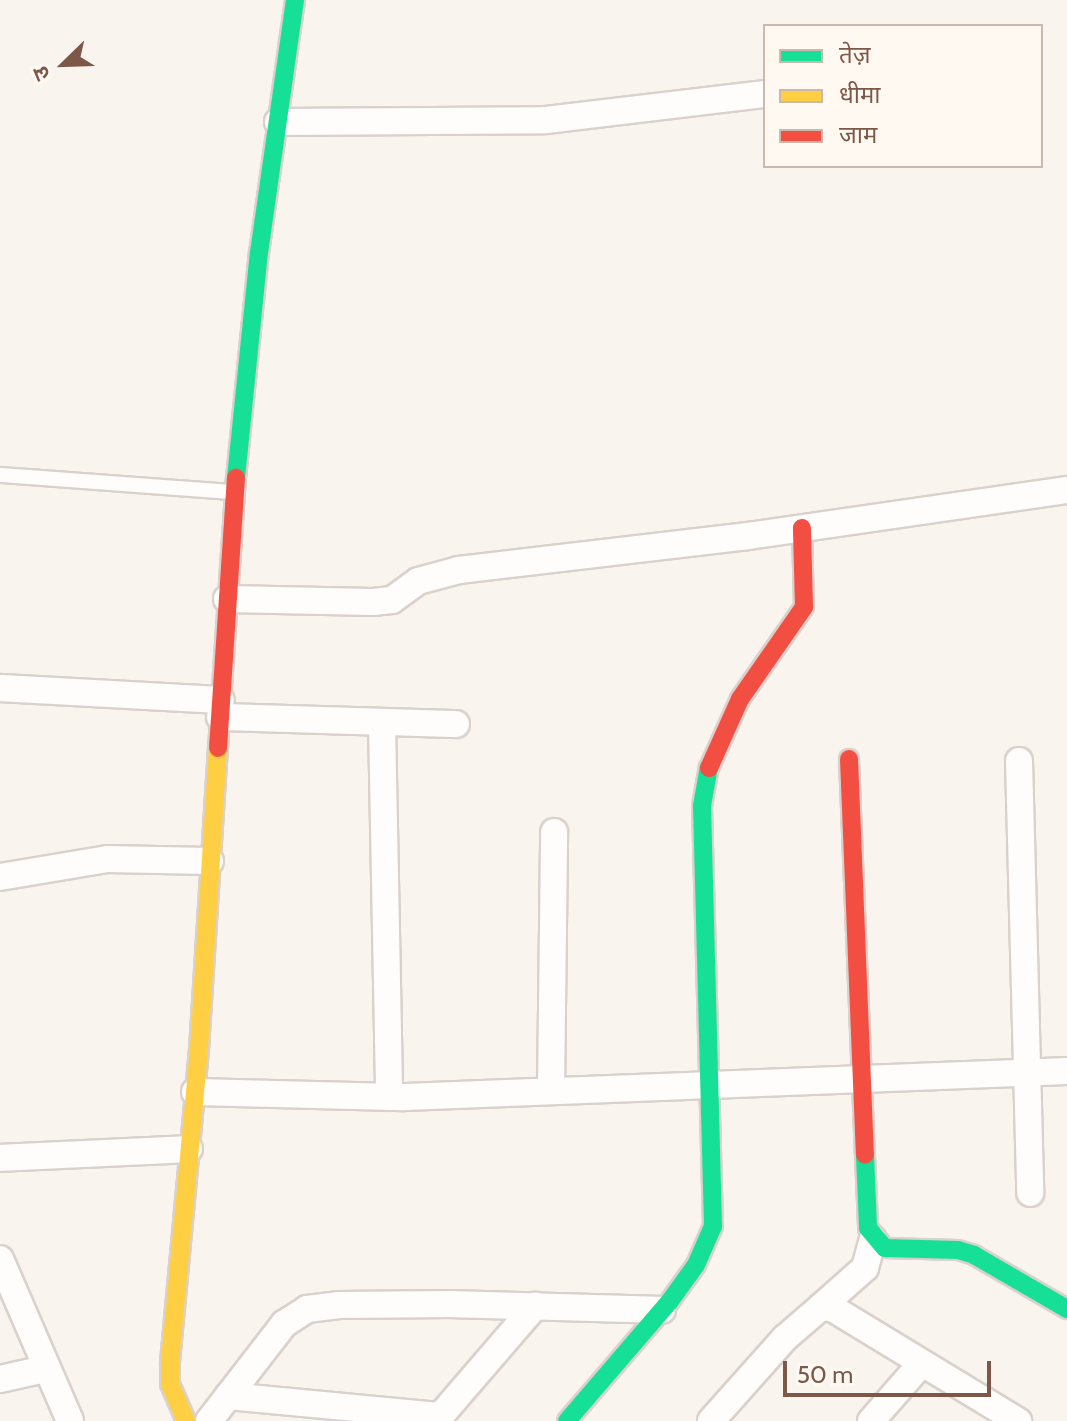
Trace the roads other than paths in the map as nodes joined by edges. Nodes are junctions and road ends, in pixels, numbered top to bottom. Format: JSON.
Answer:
{"nodes":[{"id":1,"x":295,"y":0,"type":"edge"},
{"id":2,"x":763,"y":94,"type":"edge"},
{"id":3,"x":278,"y":122,"type":"junction"},
{"id":4,"x":0,"y":475,"type":"edge"},
{"id":5,"x":1067,"y":490,"type":"edge"},
{"id":6,"x":234,"y":492,"type":"junction"},
{"id":7,"x":802,"y":528,"type":"junction"},
{"id":8,"x":227,"y":599,"type":"junction"},
{"id":9,"x":0,"y":688,"type":"edge"},
{"id":10,"x":220,"y":709,"type":"junction"},
{"id":11,"x":382,"y":722,"type":"junction"},
{"id":12,"x":456,"y":724,"type":"dead end"},
{"id":13,"x":849,"y":759,"type":"dead end"},
{"id":14,"x":1019,"y":761,"type":"dead end"},
{"id":15,"x":554,"y":832,"type":"dead end"},
{"id":16,"x":210,"y":861,"type":"junction"},
{"id":17,"x":0,"y":877,"type":"edge"},
{"id":18,"x":1067,"y":1071,"type":"edge"},
{"id":19,"x":1027,"y":1072,"type":"junction"},
{"id":20,"x":860,"y":1080,"type":"junction"},
{"id":21,"x":710,"y":1087,"type":"junction"},
{"id":22,"x":551,"y":1090,"type":"junction"},
{"id":23,"x":195,"y":1092,"type":"junction"},
{"id":24,"x":389,"y":1097,"type":"junction"},
{"id":25,"x":189,"y":1149,"type":"junction"},
{"id":26,"x":0,"y":1158,"type":"edge"},
{"id":27,"x":1030,"y":1193,"type":"dead end"},
{"id":28,"x":873,"y":1239,"type":"junction"},
{"id":29,"x":0,"y":1259,"type":"edge"},
{"id":30,"x":535,"y":1306,"type":"junction"},
{"id":31,"x":821,"y":1307,"type":"junction"},
{"id":32,"x":1067,"y":1309,"type":"edge"},
{"id":33,"x":662,"y":1310,"type":"junction"},
{"id":34,"x":922,"y":1363,"type":"junction"},
{"id":35,"x":45,"y":1369,"type":"junction"},
{"id":36,"x":0,"y":1379,"type":"edge"},
{"id":37,"x":228,"y":1396,"type":"junction"},
{"id":38,"x":438,"y":1419,"type":"edge"},
{"id":39,"x":70,"y":1421,"type":"edge"},
{"id":40,"x":186,"y":1421,"type":"edge"},
{"id":41,"x":209,"y":1421,"type":"edge"},
{"id":42,"x":567,"y":1421,"type":"edge"},
{"id":43,"x":711,"y":1421,"type":"edge"},
{"id":44,"x":871,"y":1421,"type":"edge"},
{"id":45,"x":1018,"y":1421,"type":"edge"}],
"edges":[{"from":1,"to":3,"type":"street"},
{"from":2,"to":3,"type":"street"},
{"from":3,"to":6,"type":"street"},
{"from":4,"to":6,"type":"lane"},
{"from":5,"to":7,"type":"street"},
{"from":6,"to":8,"type":"street"},
{"from":7,"to":8,"type":"street"},
{"from":7,"to":21,"type":"street"},
{"from":8,"to":10,"type":"street"},
{"from":9,"to":10,"type":"street"},
{"from":10,"to":11,"type":"street"},
{"from":10,"to":16,"type":"street"},
{"from":11,"to":12,"type":"street"},
{"from":11,"to":24,"type":"street"},
{"from":13,"to":20,"type":"street"},
{"from":14,"to":19,"type":"street"},
{"from":15,"to":22,"type":"street"},
{"from":16,"to":17,"type":"street"},
{"from":16,"to":23,"type":"street"},
{"from":18,"to":19,"type":"street"},
{"from":19,"to":20,"type":"street"},
{"from":19,"to":27,"type":"street"},
{"from":20,"to":21,"type":"street"},
{"from":20,"to":28,"type":"street"},
{"from":21,"to":22,"type":"street"},
{"from":21,"to":33,"type":"street"},
{"from":22,"to":24,"type":"street"},
{"from":23,"to":24,"type":"street"},
{"from":23,"to":25,"type":"street"},
{"from":25,"to":26,"type":"street"},
{"from":25,"to":40,"type":"street"},
{"from":28,"to":31,"type":"street"},
{"from":28,"to":32,"type":"street"},
{"from":29,"to":35,"type":"street"},
{"from":30,"to":33,"type":"street"},
{"from":30,"to":37,"type":"street"},
{"from":30,"to":38,"type":"street"},
{"from":31,"to":34,"type":"street"},
{"from":31,"to":43,"type":"street"},
{"from":33,"to":42,"type":"street"},
{"from":34,"to":44,"type":"street"},
{"from":34,"to":45,"type":"street"},
{"from":35,"to":36,"type":"street"},
{"from":35,"to":39,"type":"street"},
{"from":37,"to":38,"type":"street"},
{"from":37,"to":41,"type":"street"}]}
